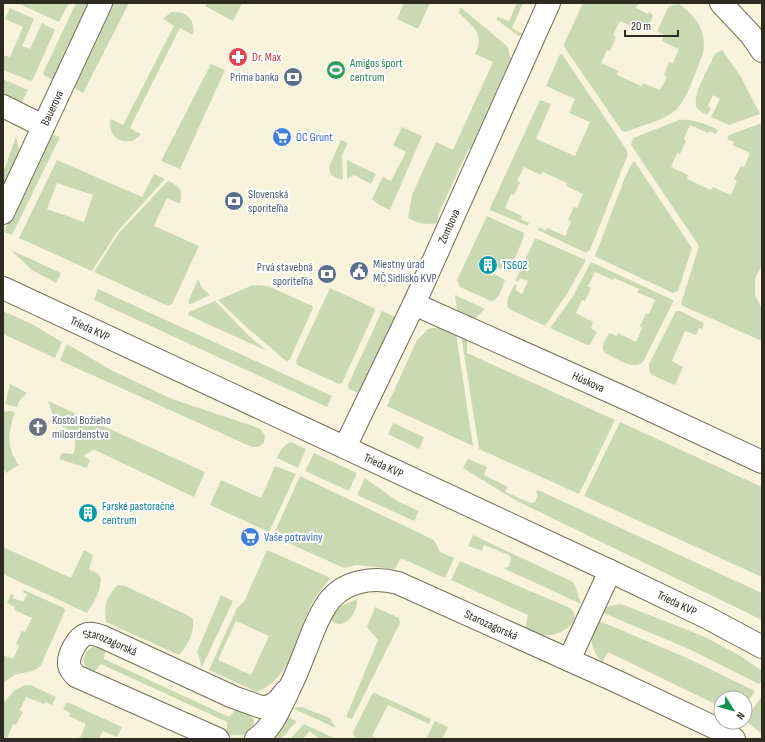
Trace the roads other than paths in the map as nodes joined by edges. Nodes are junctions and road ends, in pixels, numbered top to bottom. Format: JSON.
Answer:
{"nodes":[{"id":1,"x":101,"y":3,"type":"edge"},
{"id":2,"x":549,"y":3,"type":"edge"},
{"id":3,"x":721,"y":3,"type":"edge"},
{"id":4,"x":762,"y":51,"type":"edge"},
{"id":5,"x":3,"y":106,"type":"edge"},
{"id":6,"x":44,"y":126,"type":"junction"},
{"id":7,"x":3,"y":213,"type":"edge"},
{"id":8,"x":3,"y":288,"type":"edge"},
{"id":9,"x":414,"y":304,"type":"junction"},
{"id":10,"x":345,"y":448,"type":"junction"},
{"id":11,"x":762,"y":462,"type":"edge"},
{"id":12,"x":610,"y":571,"type":"junction"},
{"id":13,"x":762,"y":647,"type":"edge"},
{"id":14,"x":569,"y":660,"type":"junction"},
{"id":15,"x":292,"y":683,"type":"junction"},
{"id":16,"x":218,"y":739,"type":"edge"},
{"id":17,"x":256,"y":739,"type":"edge"},
{"id":18,"x":734,"y":739,"type":"edge"}],
"edges":[{"from":1,"to":6,"type":"street","name":"Bauerova"},
{"from":2,"to":9,"type":"street","name":"Zombova"},
{"from":3,"to":4,"type":"street"},
{"from":5,"to":6,"type":"street"},
{"from":6,"to":7,"type":"street","name":"Bauerova"},
{"from":8,"to":10,"type":"street","name":"Trieda KVP"},
{"from":9,"to":10,"type":"street","name":"Zombova"},
{"from":9,"to":11,"type":"street","name":"Húskova"},
{"from":10,"to":12,"type":"street","name":"Trieda KVP"},
{"from":12,"to":13,"type":"street","name":"Trieda KVP"},
{"from":12,"to":14,"type":"street"},
{"from":14,"to":15,"type":"street","name":"Starozagorská"},
{"from":14,"to":18,"type":"street","name":"Starozagorská"},
{"from":15,"to":16,"type":"street","name":"Starozagorská"},
{"from":15,"to":17,"type":"street","name":"Starozagorská"}]}
